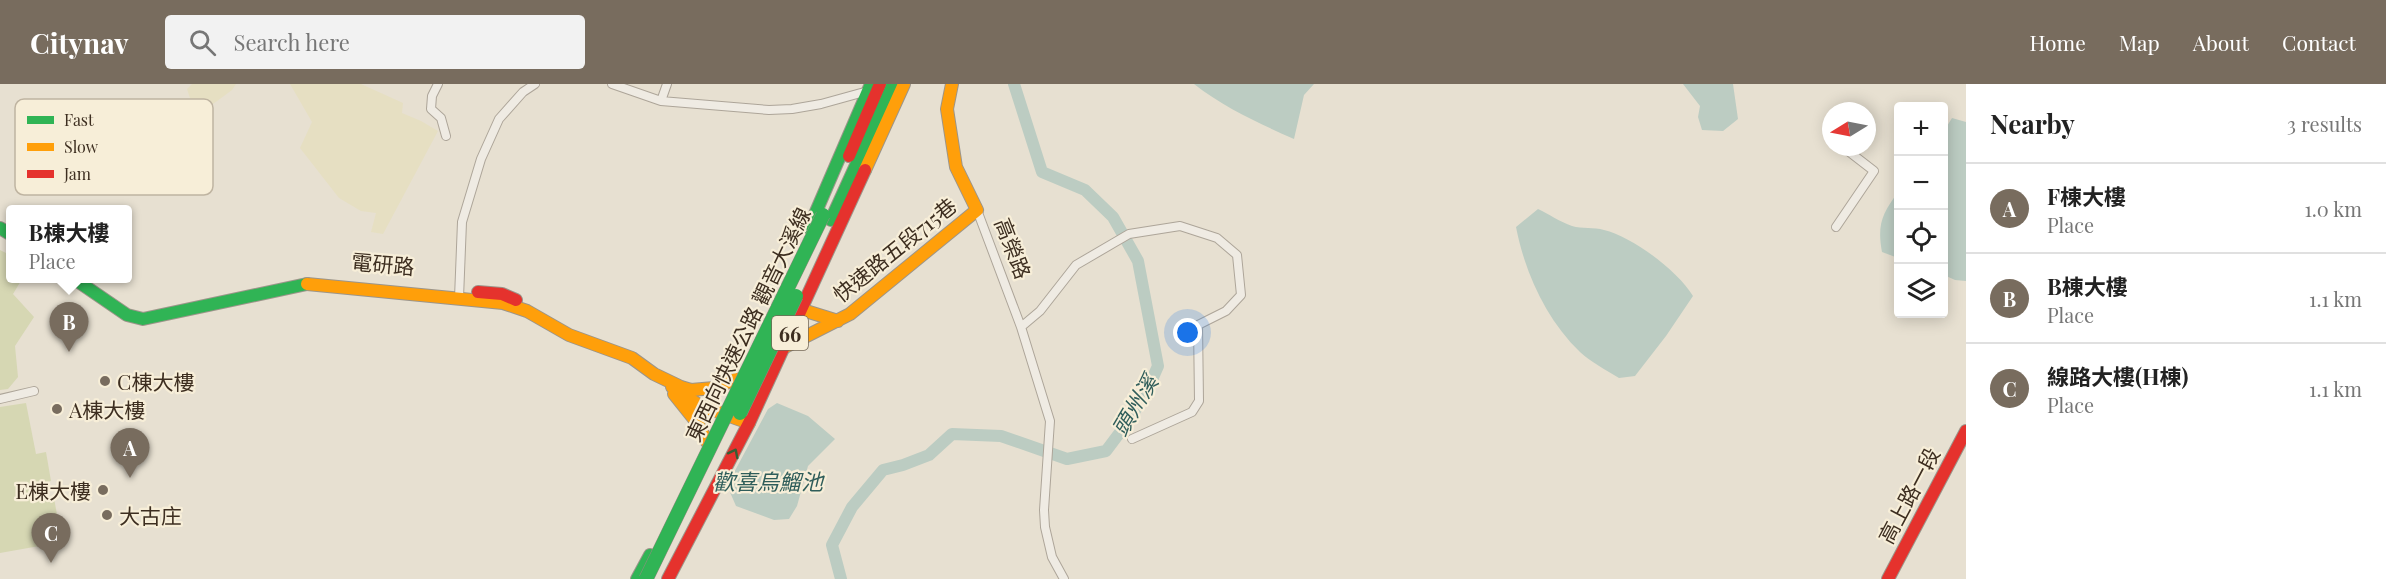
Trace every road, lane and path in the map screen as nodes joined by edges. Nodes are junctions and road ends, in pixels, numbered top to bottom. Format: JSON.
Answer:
{"nodes":[{"id":1,"x":438,"y":84,"type":"edge"},
{"id":2,"x":535,"y":84,"type":"edge"},
{"id":3,"x":612,"y":84,"type":"edge"},
{"id":4,"x":667,"y":84,"type":"edge"},
{"id":5,"x":893,"y":84,"type":"edge"},
{"id":6,"x":904,"y":84,"type":"edge"},
{"id":7,"x":952,"y":84,"type":"edge"},
{"id":8,"x":873,"y":86,"type":"edge"},
{"id":9,"x":661,"y":101,"type":"junction"},
{"id":10,"x":446,"y":136,"type":"dead end"},
{"id":11,"x":1855,"y":156,"type":"edge"},
{"id":12,"x":977,"y":210,"type":"junction"},
{"id":13,"x":1836,"y":227,"type":"dead end"},
{"id":14,"x":79,"y":283,"type":"edge"},
{"id":15,"x":86,"y":283,"type":"edge"},
{"id":16,"x":459,"y":295,"type":"junction"},
{"id":17,"x":775,"y":300,"type":"junction"},
{"id":18,"x":800,"y":309,"type":"junction"},
{"id":19,"x":838,"y":321,"type":"junction"},
{"id":20,"x":1021,"y":327,"type":"junction"},
{"id":21,"x":785,"y":347,"type":"junction"},
{"id":22,"x":736,"y":379,"type":"junction"},
{"id":23,"x":667,"y":381,"type":"junction"},
{"id":24,"x":34,"y":391,"type":"dead end"},
{"id":25,"x":0,"y":399,"type":"edge"},
{"id":26,"x":721,"y":414,"type":"junction"},
{"id":27,"x":749,"y":423,"type":"junction"},
{"id":28,"x":1966,"y":431,"type":"edge"},
{"id":29,"x":1132,"y":440,"type":"dead end"},
{"id":30,"x":707,"y":442,"type":"junction"},
{"id":31,"x":637,"y":579,"type":"edge"},
{"id":32,"x":646,"y":579,"type":"edge"},
{"id":33,"x":657,"y":579,"type":"edge"},
{"id":34,"x":668,"y":579,"type":"edge"},
{"id":35,"x":1064,"y":579,"type":"edge"},
{"id":36,"x":1888,"y":579,"type":"edge"}],
"edges":[{"from":1,"to":10,"type":"street"},
{"from":2,"to":16,"type":"street"},
{"from":3,"to":9,"type":"street"},
{"from":4,"to":9,"type":"street"},
{"from":5,"to":33,"type":"main road","name":"東西向快速公路 觀音大溪線","number":"66","bridge":true},
{"from":6,"to":18,"type":"main road","number":"66"},
{"from":7,"to":12,"type":"main road","name":"高榮路"},
{"from":8,"to":9,"type":"street"},
{"from":8,"to":17,"type":"main road","number":"66"},
{"from":8,"to":32,"type":"main road","name":"東西向快速公路 觀音大溪線","number":"66","bridge":true},
{"from":11,"to":13,"type":"street"},
{"from":12,"to":19,"type":"main road","name":"快速路五段715巷"},
{"from":12,"to":20,"type":"street","name":"高榮路"},
{"from":14,"to":16,"type":"main road","name":"電研路"},
{"from":15,"to":16,"type":"main road","name":"電研路"},
{"from":16,"to":23,"type":"main road","name":"電研路"},
{"from":17,"to":18,"type":"main road","name":"快速路五段715巷"},
{"from":17,"to":22,"type":"main road","number":"66"},
{"from":18,"to":19,"type":"main road","name":"快速路五段715巷"},
{"from":18,"to":21,"type":"main road","number":"66"},
{"from":19,"to":21,"type":"main road","name":"快速路五段715巷"},
{"from":20,"to":29,"type":"street"},
{"from":20,"to":35,"type":"street","name":"高榮路"},
{"from":21,"to":27,"type":"main road","number":"66"},
{"from":22,"to":23,"type":"main road"},
{"from":22,"to":26,"type":"main road","number":"66"},
{"from":23,"to":26,"type":"main road","name":"電研路"},
{"from":23,"to":30,"type":"main road"},
{"from":24,"to":25,"type":"street"},
{"from":26,"to":27,"type":"main road","name":"電研路"},
{"from":26,"to":30,"type":"main road","number":"66"},
{"from":34,"to":27,"type":"main road","number":"66","one_way":true},
{"from":28,"to":36,"type":"main road","name":"高上路一段"},
{"from":30,"to":31,"type":"main road","number":"66"}]}
